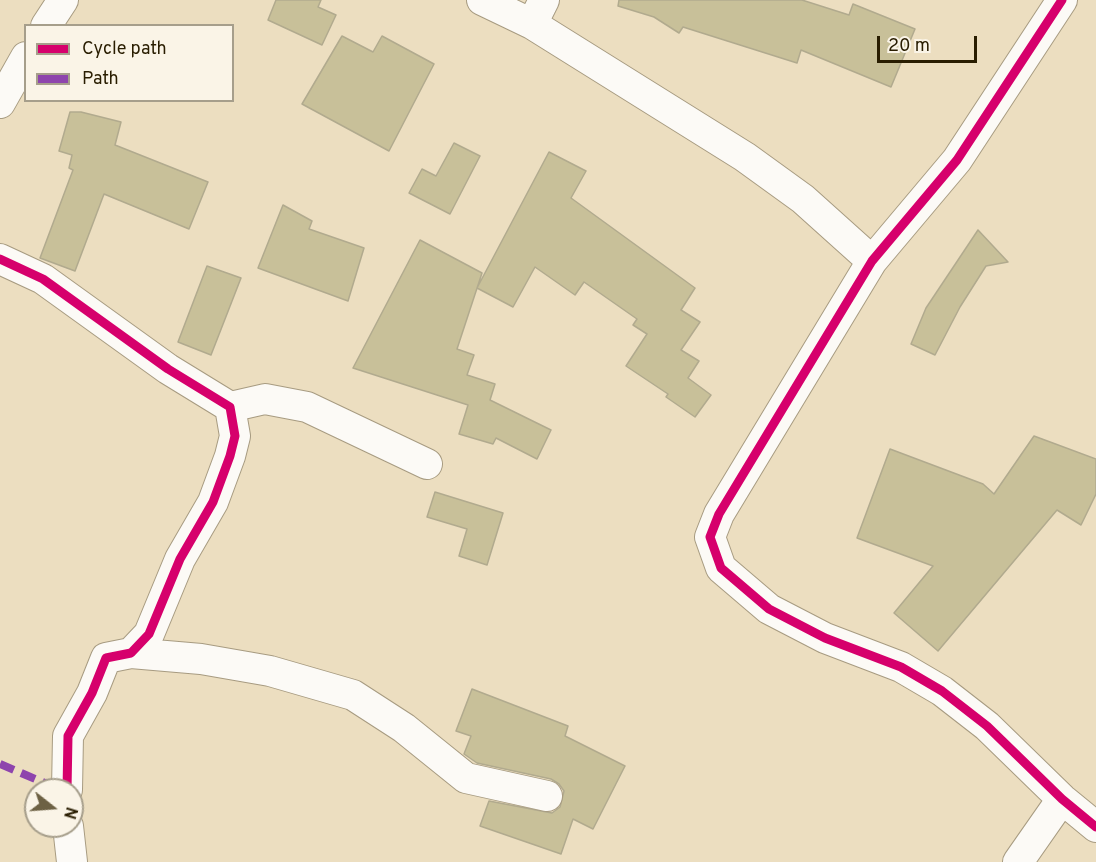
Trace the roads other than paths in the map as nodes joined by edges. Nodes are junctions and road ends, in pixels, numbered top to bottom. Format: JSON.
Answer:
{"nodes":[{"id":1,"x":63,"y":0,"type":"edge"},
{"id":2,"x":482,"y":0,"type":"edge"},
{"id":3,"x":1062,"y":0,"type":"edge"},
{"id":4,"x":538,"y":12,"type":"edge"},
{"id":5,"x":47,"y":24,"type":"edge"},
{"id":6,"x":24,"y":61,"type":"edge"},
{"id":7,"x":0,"y":103,"type":"edge"},
{"id":8,"x":0,"y":259,"type":"edge"},
{"id":9,"x":872,"y":261,"type":"junction"},
{"id":10,"x":230,"y":407,"type":"junction"},
{"id":11,"x":427,"y":464,"type":"dead end"},
{"id":12,"x":131,"y":652,"type":"junction"},
{"id":13,"x":67,"y":778,"type":"edge"},
{"id":14,"x":547,"y":796,"type":"dead end"},
{"id":15,"x":1062,"y":799,"type":"junction"},
{"id":16,"x":1096,"y":827,"type":"edge"},
{"id":17,"x":69,"y":838,"type":"edge"},
{"id":18,"x":72,"y":862,"type":"edge"},
{"id":19,"x":1018,"y":862,"type":"edge"}],
"edges":[{"from":1,"to":5,"type":"street"},
{"from":2,"to":4,"type":"street"},
{"from":3,"to":9,"type":"street"},
{"from":4,"to":9,"type":"street"},
{"from":6,"to":7,"type":"street"},
{"from":8,"to":10,"type":"street"},
{"from":9,"to":15,"type":"street"},
{"from":10,"to":11,"type":"street"},
{"from":10,"to":12,"type":"street"},
{"from":12,"to":13,"type":"street"},
{"from":12,"to":14,"type":"street"},
{"from":15,"to":16,"type":"street"},
{"from":15,"to":19,"type":"street"},
{"from":17,"to":18,"type":"street"}]}
